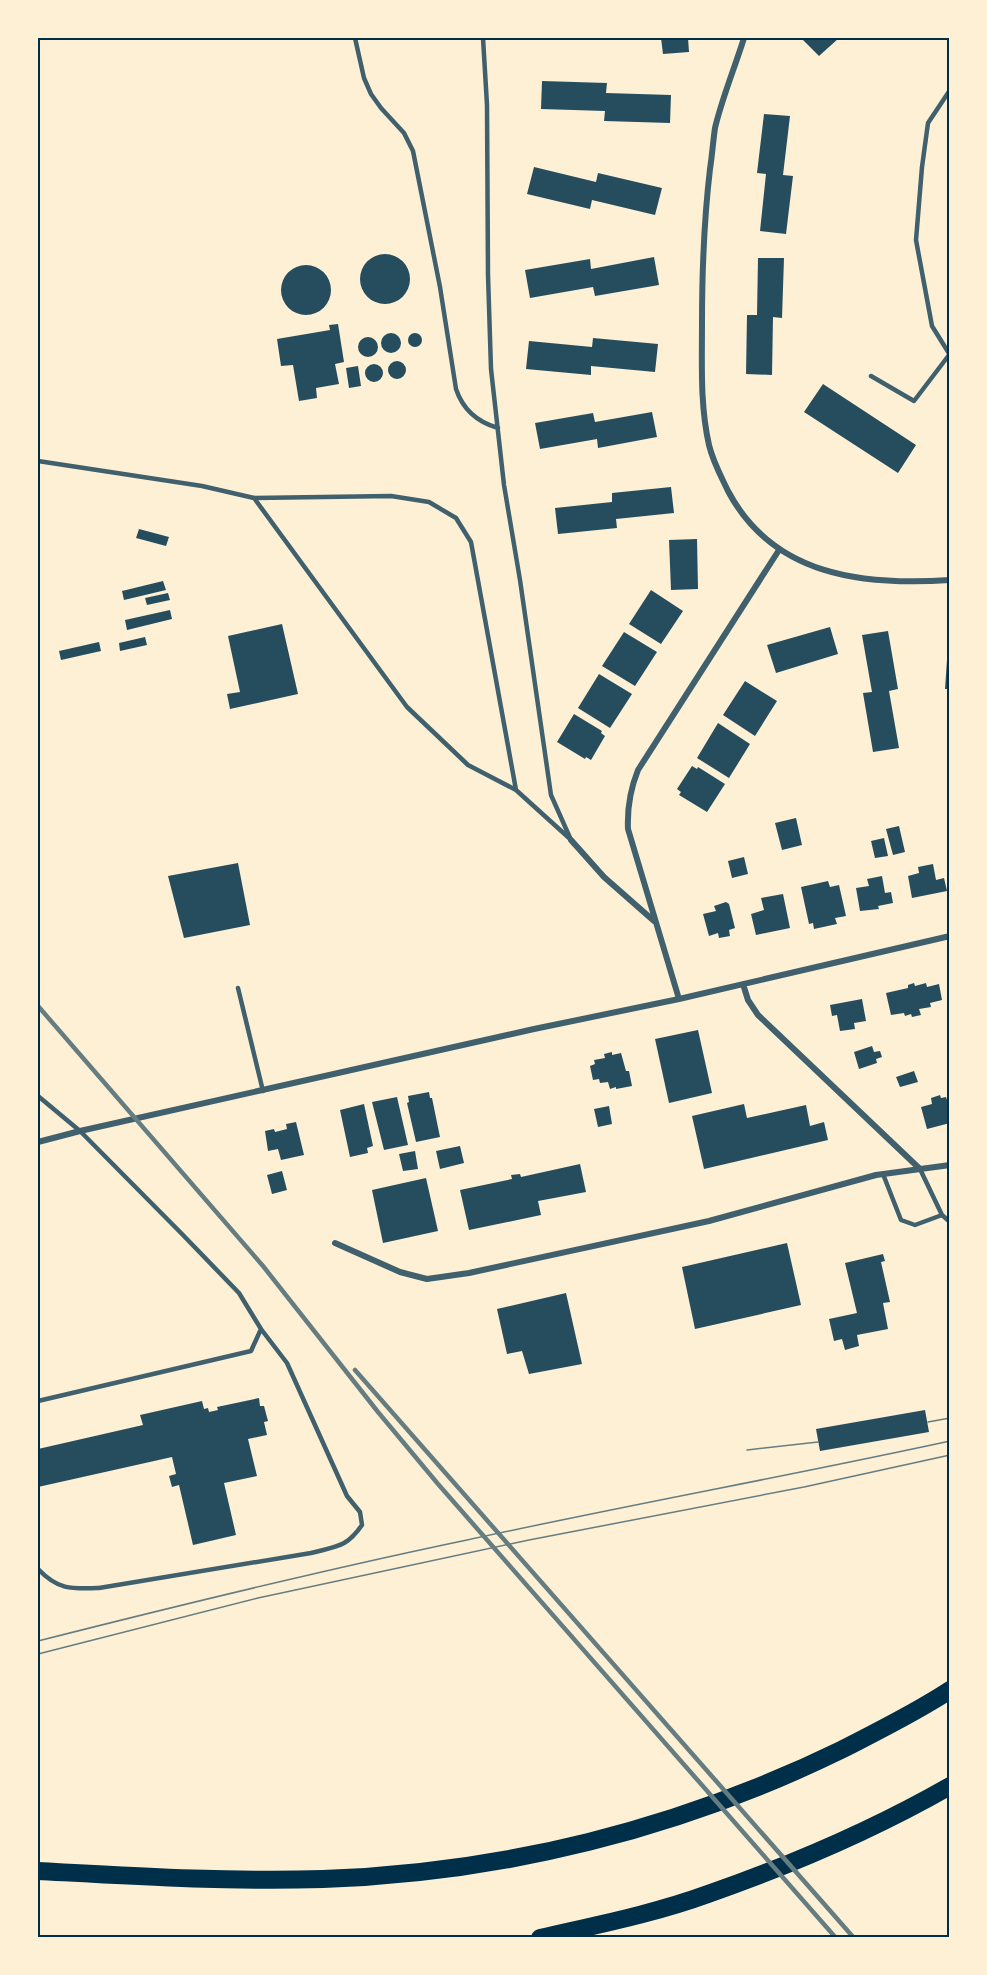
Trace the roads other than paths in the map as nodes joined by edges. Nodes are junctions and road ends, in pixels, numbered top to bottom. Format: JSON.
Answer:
{"nodes":[{"id":1,"x":356,"y":38,"type":"edge"},
{"id":2,"x":483,"y":38,"type":"edge"},
{"id":3,"x":744,"y":38,"type":"edge"},
{"id":4,"x":950,"y":90,"type":"edge"},
{"id":5,"x":949,"y":355,"type":"edge"},
{"id":6,"x":871,"y":376,"type":"dead end"},
{"id":7,"x":498,"y":428,"type":"junction"},
{"id":8,"x":38,"y":461,"type":"edge"},
{"id":9,"x":254,"y":498,"type":"junction"},
{"id":10,"x":779,"y":550,"type":"junction"},
{"id":11,"x":950,"y":580,"type":"edge"},
{"id":12,"x":516,"y":790,"type":"junction"},
{"id":13,"x":571,"y":840,"type":"junction"},
{"id":14,"x":655,"y":921,"type":"junction"},
{"id":15,"x":950,"y":936,"type":"edge"},
{"id":16,"x":742,"y":984,"type":"junction"},
{"id":17,"x":238,"y":988,"type":"dead end"},
{"id":18,"x":679,"y":999,"type":"junction"},
{"id":19,"x":263,"y":1091,"type":"junction"},
{"id":20,"x":38,"y":1096,"type":"edge"},
{"id":21,"x":80,"y":1131,"type":"junction"},
{"id":22,"x":38,"y":1142,"type":"edge"},
{"id":23,"x":950,"y":1165,"type":"edge"},
{"id":24,"x":920,"y":1169,"type":"junction"},
{"id":25,"x":883,"y":1174,"type":"junction"},
{"id":26,"x":942,"y":1215,"type":"junction"},
{"id":27,"x":950,"y":1222,"type":"edge"},
{"id":28,"x":335,"y":1243,"type":"dead end"},
{"id":29,"x":261,"y":1329,"type":"junction"},
{"id":30,"x":38,"y":1401,"type":"edge"},
{"id":31,"x":38,"y":1569,"type":"edge"},
{"id":32,"x":950,"y":1690,"type":"edge"},
{"id":33,"x":950,"y":1786,"type":"edge"},
{"id":34,"x":38,"y":1870,"type":"edge"},
{"id":35,"x":540,"y":1938,"type":"edge"}],
"edges":[{"from":1,"to":7,"type":"lane"},
{"from":2,"to":7,"type":"lane"},
{"from":3,"to":10,"type":"street"},
{"from":4,"to":5,"type":"lane"},
{"from":5,"to":6,"type":"lane"},
{"from":7,"to":13,"type":"lane"},
{"from":8,"to":9,"type":"lane"},
{"from":9,"to":12,"type":"lane"},
{"from":9,"to":12,"type":"lane"},
{"from":10,"to":11,"type":"street"},
{"from":10,"to":14,"type":"street"},
{"from":12,"to":13,"type":"lane"},
{"from":13,"to":14,"type":"street"},
{"from":14,"to":18,"type":"street"},
{"from":15,"to":16,"type":"street"},
{"from":16,"to":18,"type":"street"},
{"from":16,"to":24,"type":"street"},
{"from":17,"to":19,"type":"lane"},
{"from":18,"to":19,"type":"street"},
{"from":19,"to":21,"type":"street"},
{"from":20,"to":21,"type":"lane"},
{"from":21,"to":22,"type":"street"},
{"from":21,"to":29,"type":"lane"},
{"from":23,"to":24,"type":"street"},
{"from":24,"to":25,"type":"street"},
{"from":24,"to":26,"type":"lane"},
{"from":25,"to":26,"type":"lane"},
{"from":25,"to":28,"type":"street"},
{"from":26,"to":27,"type":"lane"},
{"from":29,"to":30,"type":"lane"},
{"from":29,"to":31,"type":"lane"},
{"from":32,"to":34,"type":"highway"},
{"from":33,"to":35,"type":"highway"}]}
